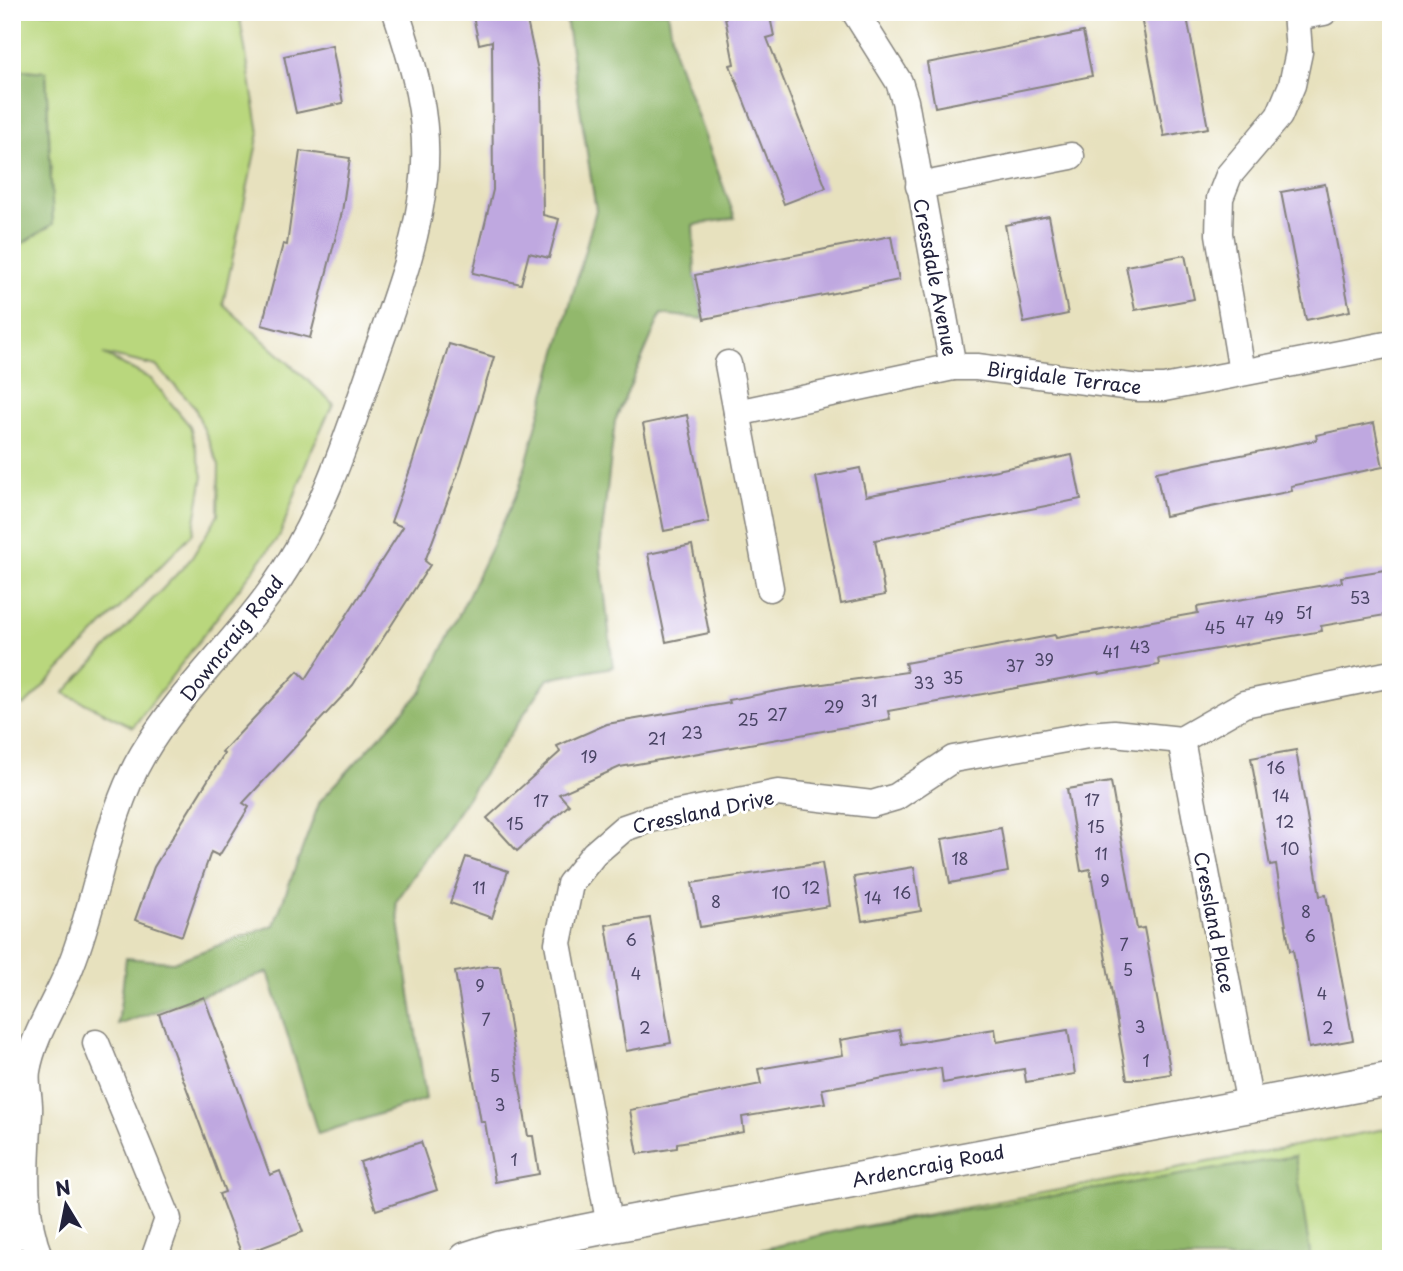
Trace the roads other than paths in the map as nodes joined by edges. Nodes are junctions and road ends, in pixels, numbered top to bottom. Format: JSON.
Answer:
{"nodes":[{"id":1,"x":396,"y":12,"type":"edge"},
{"id":2,"x":855,"y":12,"type":"edge"},
{"id":3,"x":1324,"y":12,"type":"edge"},
{"id":4,"x":1296,"y":15,"type":"edge"},
{"id":5,"x":1071,"y":156,"type":"dead end"},
{"id":6,"x":919,"y":186,"type":"junction"},
{"id":7,"x":1391,"y":344,"type":"edge"},
{"id":8,"x":728,"y":363,"type":"dead end"},
{"id":9,"x":953,"y":367,"type":"junction"},
{"id":10,"x":1242,"y":372,"type":"junction"},
{"id":11,"x":737,"y":412,"type":"junction"},
{"id":12,"x":770,"y":588,"type":"dead end"},
{"id":13,"x":1391,"y":674,"type":"edge"},
{"id":14,"x":1181,"y":740,"type":"junction"},
{"id":15,"x":96,"y":1043,"type":"dead end"},
{"id":16,"x":1391,"y":1079,"type":"edge"},
{"id":17,"x":1250,"y":1105,"type":"junction"},
{"id":18,"x":610,"y":1226,"type":"junction"},
{"id":19,"x":28,"y":1247,"type":"edge"},
{"id":20,"x":154,"y":1259,"type":"edge"},
{"id":21,"x":466,"y":1259,"type":"edge"}],
"edges":[{"from":1,"to":19,"type":"street","name":"Downcraig Road"},
{"from":2,"to":6,"type":"street","name":"Cressdale Avenue"},
{"from":3,"to":4,"type":"street"},
{"from":4,"to":10,"type":"street"},
{"from":5,"to":6,"type":"street","name":"Cressdale Avenue"},
{"from":6,"to":9,"type":"street","name":"Cressdale Avenue"},
{"from":7,"to":10,"type":"street","name":"Birgidale Terrace"},
{"from":8,"to":11,"type":"street"},
{"from":9,"to":10,"type":"street","name":"Birgidale Terrace"},
{"from":9,"to":11,"type":"street","name":"Birgidale Terrace"},
{"from":11,"to":12,"type":"street"},
{"from":13,"to":14,"type":"street"},
{"from":14,"to":17,"type":"street","name":"Cressland Place"},
{"from":14,"to":18,"type":"street","name":"Cressland Drive"},
{"from":15,"to":20,"type":"street"},
{"from":16,"to":17,"type":"street","name":"Ardencraig Road"},
{"from":17,"to":18,"type":"street","name":"Ardencraig Road"},
{"from":18,"to":21,"type":"street","name":"Ardencraig Road"}]}
